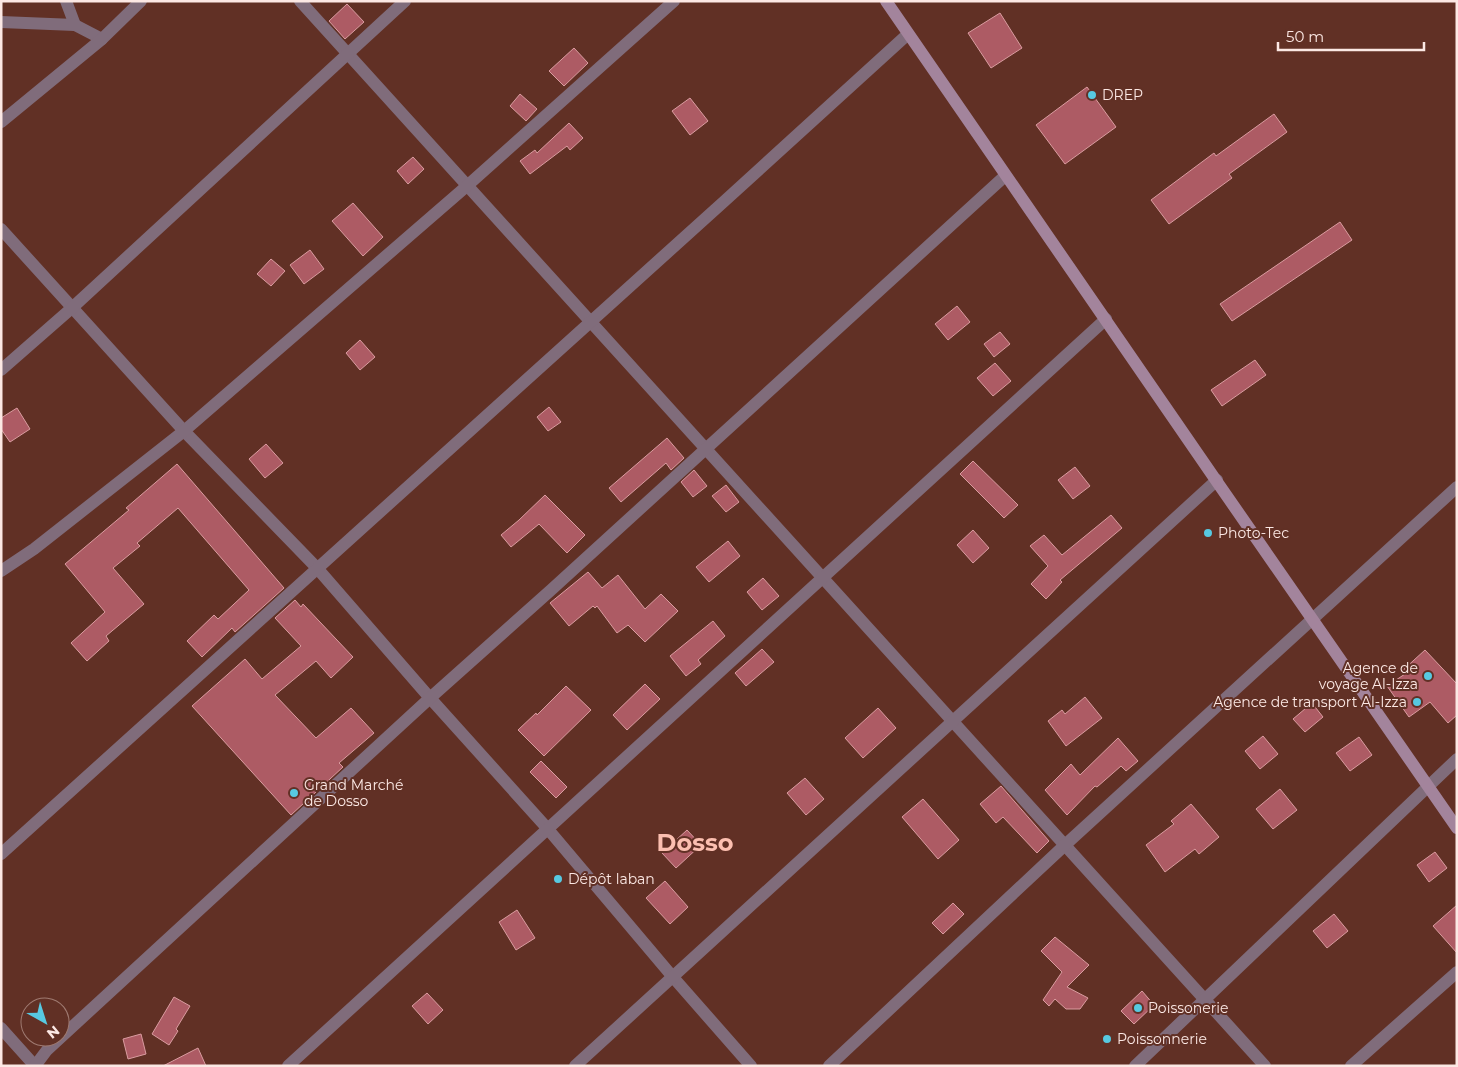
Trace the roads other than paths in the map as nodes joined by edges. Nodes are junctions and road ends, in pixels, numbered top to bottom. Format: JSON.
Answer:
{"nodes":[{"id":1,"x":66,"y":1,"type":"edge"},
{"id":2,"x":142,"y":1,"type":"edge"},
{"id":3,"x":300,"y":1,"type":"edge"},
{"id":4,"x":405,"y":1,"type":"edge"},
{"id":5,"x":674,"y":1,"type":"edge"},
{"id":6,"x":886,"y":1,"type":"edge"},
{"id":7,"x":1,"y":22,"type":"edge"},
{"id":8,"x":75,"y":25,"type":"junction"},
{"id":9,"x":908,"y":34,"type":"junction"},
{"id":10,"x":102,"y":39,"type":"junction"},
{"id":11,"x":348,"y":54,"type":"junction"},
{"id":12,"x":1,"y":122,"type":"edge"},
{"id":13,"x":1005,"y":176,"type":"junction"},
{"id":14,"x":468,"y":186,"type":"junction"},
{"id":15,"x":1,"y":229,"type":"edge"},
{"id":16,"x":73,"y":307,"type":"junction"},
{"id":17,"x":1106,"y":319,"type":"junction"},
{"id":18,"x":592,"y":322,"type":"junction"},
{"id":19,"x":1,"y":370,"type":"edge"},
{"id":20,"x":184,"y":431,"type":"junction"},
{"id":21,"x":706,"y":448,"type":"junction"},
{"id":22,"x":1217,"y":480,"type":"junction"},
{"id":23,"x":1457,"y":488,"type":"edge"},
{"id":24,"x":317,"y":568,"type":"junction"},
{"id":25,"x":1,"y":571,"type":"edge"},
{"id":26,"x":823,"y":577,"type":"junction"},
{"id":27,"x":1313,"y":619,"type":"junction"},
{"id":28,"x":430,"y":698,"type":"junction"},
{"id":29,"x":953,"y":721,"type":"junction"},
{"id":30,"x":1457,"y":759,"type":"edge"},
{"id":31,"x":1428,"y":786,"type":"junction"},
{"id":32,"x":547,"y":828,"type":"junction"},
{"id":33,"x":1457,"y":828,"type":"edge"},
{"id":34,"x":1065,"y":845,"type":"junction"},
{"id":35,"x":1,"y":854,"type":"edge"},
{"id":36,"x":1457,"y":972,"type":"edge"},
{"id":37,"x":672,"y":976,"type":"junction"},
{"id":38,"x":1205,"y":1000,"type":"junction"},
{"id":39,"x":1,"y":1028,"type":"edge"},
{"id":40,"x":35,"y":1066,"type":"edge"},
{"id":41,"x":288,"y":1066,"type":"edge"},
{"id":42,"x":576,"y":1066,"type":"edge"},
{"id":43,"x":751,"y":1066,"type":"edge"},
{"id":44,"x":829,"y":1066,"type":"edge"},
{"id":45,"x":1135,"y":1066,"type":"edge"},
{"id":46,"x":1265,"y":1066,"type":"edge"},
{"id":47,"x":1351,"y":1066,"type":"edge"}],
"edges":[{"from":1,"to":8,"type":"street"},
{"from":2,"to":10,"type":"street"},
{"from":3,"to":11,"type":"street"},
{"from":4,"to":11,"type":"street"},
{"from":5,"to":14,"type":"street"},
{"from":6,"to":9,"type":"main road"},
{"from":7,"to":8,"type":"street"},
{"from":8,"to":10,"type":"street"},
{"from":9,"to":13,"type":"main road"},
{"from":9,"to":18,"type":"street"},
{"from":10,"to":12,"type":"street"},
{"from":11,"to":14,"type":"street"},
{"from":11,"to":16,"type":"street"},
{"from":13,"to":17,"type":"main road"},
{"from":13,"to":21,"type":"street"},
{"from":14,"to":18,"type":"street"},
{"from":14,"to":20,"type":"street"},
{"from":15,"to":16,"type":"street"},
{"from":16,"to":19,"type":"street"},
{"from":16,"to":20,"type":"street"},
{"from":17,"to":22,"type":"main road"},
{"from":17,"to":26,"type":"street"},
{"from":18,"to":21,"type":"street"},
{"from":18,"to":24,"type":"street"},
{"from":20,"to":24,"type":"street"},
{"from":20,"to":25,"type":"street"},
{"from":21,"to":26,"type":"street"},
{"from":21,"to":28,"type":"street"},
{"from":22,"to":27,"type":"main road"},
{"from":22,"to":29,"type":"street"},
{"from":23,"to":27,"type":"street"},
{"from":24,"to":28,"type":"street"},
{"from":24,"to":35,"type":"street"},
{"from":26,"to":29,"type":"street"},
{"from":26,"to":32,"type":"street"},
{"from":27,"to":31,"type":"main road"},
{"from":27,"to":34,"type":"street"},
{"from":28,"to":32,"type":"street"},
{"from":28,"to":40,"type":"street"},
{"from":29,"to":34,"type":"street"},
{"from":29,"to":37,"type":"street"},
{"from":30,"to":31,"type":"street"},
{"from":31,"to":33,"type":"main road"},
{"from":31,"to":38,"type":"street"},
{"from":32,"to":37,"type":"street"},
{"from":32,"to":41,"type":"street"},
{"from":34,"to":38,"type":"street"},
{"from":34,"to":44,"type":"street"},
{"from":36,"to":47,"type":"street"},
{"from":37,"to":42,"type":"street"},
{"from":37,"to":43,"type":"street"},
{"from":38,"to":45,"type":"street"},
{"from":38,"to":46,"type":"street"},
{"from":39,"to":40,"type":"street"}]}
